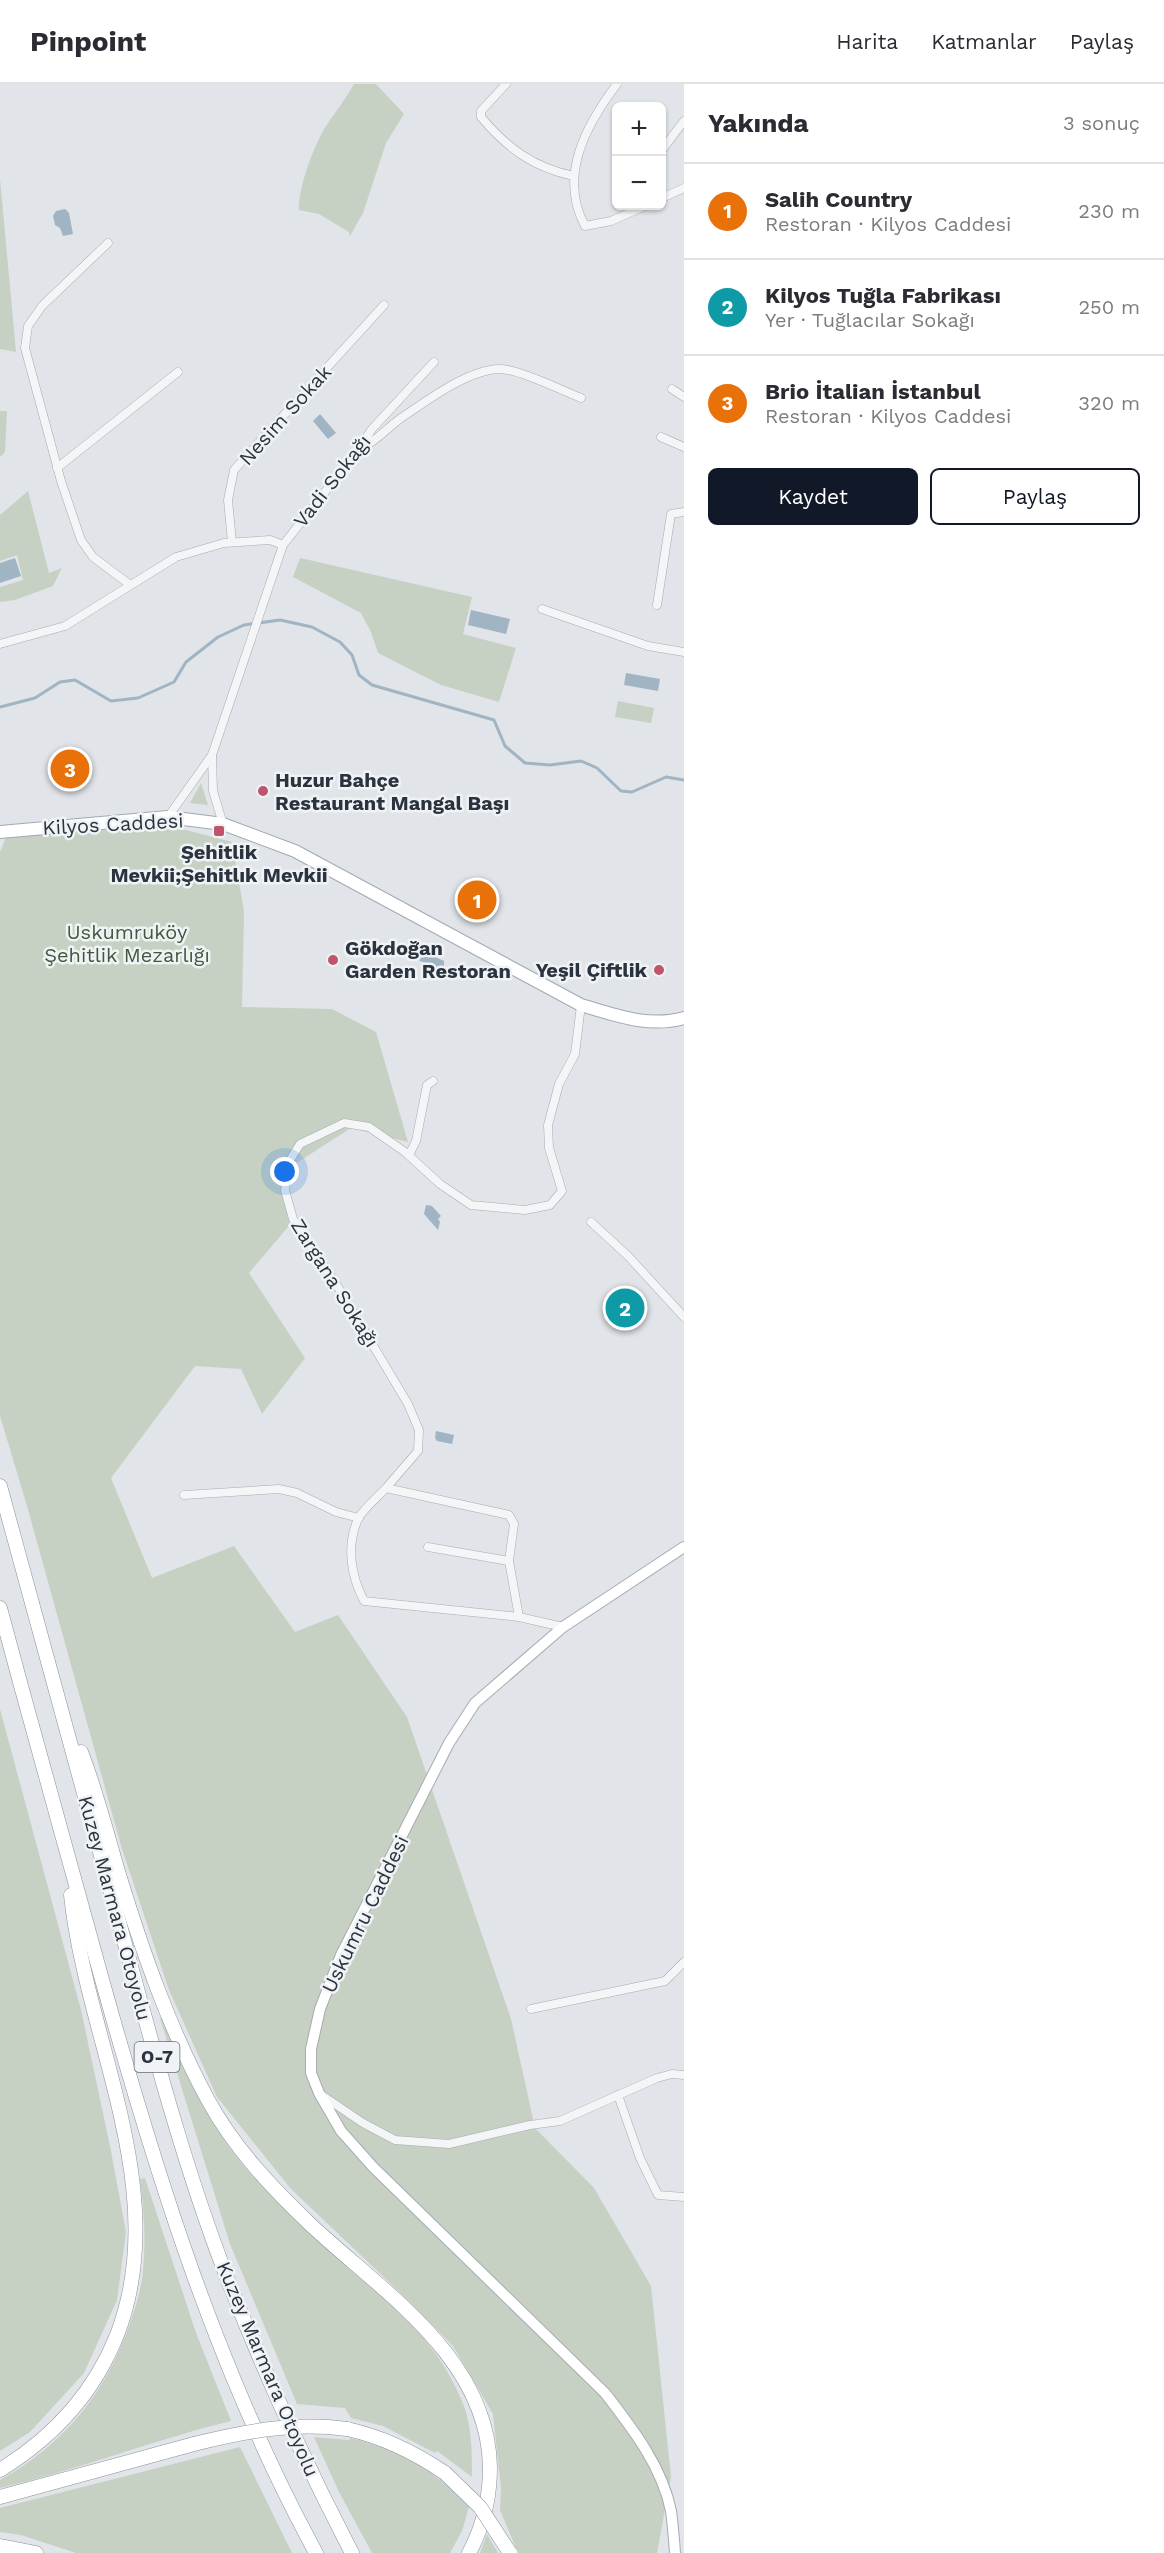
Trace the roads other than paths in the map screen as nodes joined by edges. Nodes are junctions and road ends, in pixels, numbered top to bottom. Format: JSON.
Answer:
{"nodes":[{"id":1,"x":506,"y":84,"type":"edge"},
{"id":2,"x":617,"y":84,"type":"edge"},
{"id":3,"x":684,"y":121,"type":"edge"},
{"id":4,"x":666,"y":145,"type":"edge"},
{"id":5,"x":574,"y":176,"type":"junction"},
{"id":6,"x":684,"y":188,"type":"edge"},
{"id":7,"x":666,"y":196,"type":"edge"},
{"id":8,"x":636,"y":210,"type":"edge"},
{"id":9,"x":108,"y":243,"type":"dead end"},
{"id":10,"x":384,"y":305,"type":"dead end"},
{"id":11,"x":434,"y":362,"type":"dead end"},
{"id":12,"x":178,"y":372,"type":"dead end"},
{"id":13,"x":672,"y":389,"type":"dead end"},
{"id":14,"x":684,"y":396,"type":"edge"},
{"id":15,"x":581,"y":398,"type":"dead end"},
{"id":16,"x":661,"y":437,"type":"dead end"},
{"id":17,"x":684,"y":447,"type":"edge"},
{"id":18,"x":359,"y":449,"type":"junction"},
{"id":19,"x":57,"y":468,"type":"junction"},
{"id":20,"x":684,"y":512,"type":"edge"},
{"id":21,"x":232,"y":542,"type":"junction"},
{"id":22,"x":283,"y":545,"type":"junction"},
{"id":23,"x":129,"y":584,"type":"junction"},
{"id":24,"x":657,"y":604,"type":"dead end"},
{"id":25,"x":542,"y":609,"type":"dead end"},
{"id":26,"x":0,"y":644,"type":"edge"},
{"id":27,"x":684,"y":652,"type":"edge"},
{"id":28,"x":212,"y":755,"type":"junction"},
{"id":29,"x":168,"y":818,"type":"junction"},
{"id":30,"x":223,"y":824,"type":"junction"},
{"id":31,"x":0,"y":832,"type":"edge"},
{"id":32,"x":581,"y":1005,"type":"junction"},
{"id":33,"x":684,"y":1018,"type":"edge"},
{"id":34,"x":433,"y":1081,"type":"dead end"},
{"id":35,"x":409,"y":1155,"type":"junction"},
{"id":36,"x":591,"y":1222,"type":"dead end"},
{"id":37,"x":684,"y":1317,"type":"edge"},
{"id":38,"x":0,"y":1486,"type":"edge"},
{"id":39,"x":386,"y":1488,"type":"junction"},
{"id":40,"x":184,"y":1495,"type":"dead end"},
{"id":41,"x":359,"y":1518,"type":"junction"},
{"id":42,"x":428,"y":1547,"type":"dead end"},
{"id":43,"x":684,"y":1547,"type":"edge"},
{"id":44,"x":509,"y":1561,"type":"junction"},
{"id":45,"x":0,"y":1608,"type":"edge"},
{"id":46,"x":519,"y":1617,"type":"junction"},
{"id":47,"x":563,"y":1627,"type":"junction"},
{"id":48,"x":60,"y":1705,"type":"junction"},
{"id":49,"x":68,"y":1857,"type":"junction"},
{"id":50,"x":684,"y":1962,"type":"edge"},
{"id":51,"x":531,"y":2009,"type":"dead end"},
{"id":52,"x":684,"y":2075,"type":"edge"},
{"id":53,"x":319,"y":2093,"type":"junction"},
{"id":54,"x":618,"y":2095,"type":"junction"},
{"id":55,"x":684,"y":2197,"type":"edge"},
{"id":56,"x":0,"y":2470,"type":"edge"},
{"id":57,"x":0,"y":2497,"type":"edge"},
{"id":58,"x":0,"y":2546,"type":"edge"},
{"id":59,"x":36,"y":2553,"type":"edge"},
{"id":60,"x":316,"y":2553,"type":"edge"},
{"id":61,"x":352,"y":2553,"type":"edge"},
{"id":62,"x":469,"y":2553,"type":"edge"},
{"id":63,"x":510,"y":2553,"type":"edge"},
{"id":64,"x":675,"y":2553,"type":"edge"}],
"edges":[{"from":1,"to":5,"type":"street"},
{"from":2,"to":5,"type":"street"},
{"from":3,"to":4,"type":"street"},
{"from":5,"to":8,"type":"street"},
{"from":6,"to":7,"type":"street"},
{"from":9,"to":19,"type":"street"},
{"from":10,"to":21,"type":"street","name":"Nesim Sokak"},
{"from":11,"to":18,"type":"street","name":"Vadi Sokağı"},
{"from":12,"to":19,"type":"street"},
{"from":13,"to":14,"type":"street"},
{"from":15,"to":18,"type":"street"},
{"from":16,"to":17,"type":"street"},
{"from":18,"to":22,"type":"street","name":"Vadi Sokağı"},
{"from":19,"to":23,"type":"street"},
{"from":20,"to":24,"type":"street"},
{"from":21,"to":22,"type":"street"},
{"from":21,"to":23,"type":"street"},
{"from":22,"to":28,"type":"street","name":"Vadi Sokağı"},
{"from":23,"to":26,"type":"street"},
{"from":25,"to":27,"type":"street"},
{"from":28,"to":29,"type":"street"},
{"from":28,"to":30,"type":"street"},
{"from":29,"to":30,"type":"main road","name":"Kilyos Caddesi"},
{"from":29,"to":31,"type":"main road","name":"Kilyos Caddesi"},
{"from":30,"to":32,"type":"main road","name":"Kilyos Caddesi"},
{"from":32,"to":33,"type":"main road","name":"Kilyos Caddesi"},
{"from":32,"to":35,"type":"street","name":"Zargana Sokağı"},
{"from":34,"to":35,"type":"street"},
{"from":35,"to":39,"type":"street","name":"Zargana Sokağı"},
{"from":36,"to":37,"type":"street"},
{"from":38,"to":48,"type":"highway","name":"Kuzey Marmara Otoyolu","number":"O-7"},
{"from":39,"to":41,"type":"street","name":"Zargana Sokağı"},
{"from":39,"to":44,"type":"street"},
{"from":40,"to":41,"type":"street"},
{"from":41,"to":46,"type":"street"},
{"from":42,"to":44,"type":"street"},
{"from":43,"to":47,"type":"main road","name":"Uskumru Caddesi"},
{"from":44,"to":46,"type":"street"},
{"from":45,"to":49,"type":"highway","name":"Kuzey Marmara Otoyolu","number":"O-7"},
{"from":46,"to":47,"type":"street"},
{"from":47,"to":53,"type":"main road","name":"Uskumru Caddesi"},
{"from":48,"to":61,"type":"highway","name":"Kuzey Marmara Otoyolu","number":"O-7"},
{"from":48,"to":62,"type":"highway"},
{"from":49,"to":56,"type":"highway"},
{"from":49,"to":60,"type":"highway","name":"Kuzey Marmara Otoyolu","number":"O-7"},
{"from":50,"to":51,"type":"street"},
{"from":52,"to":54,"type":"street"},
{"from":53,"to":54,"type":"street"},
{"from":53,"to":64,"type":"main road","name":"Uskumru Caddesi"},
{"from":54,"to":55,"type":"street"},
{"from":57,"to":63,"type":"highway","bridge":true},
{"from":58,"to":59,"type":"highway"}]}
